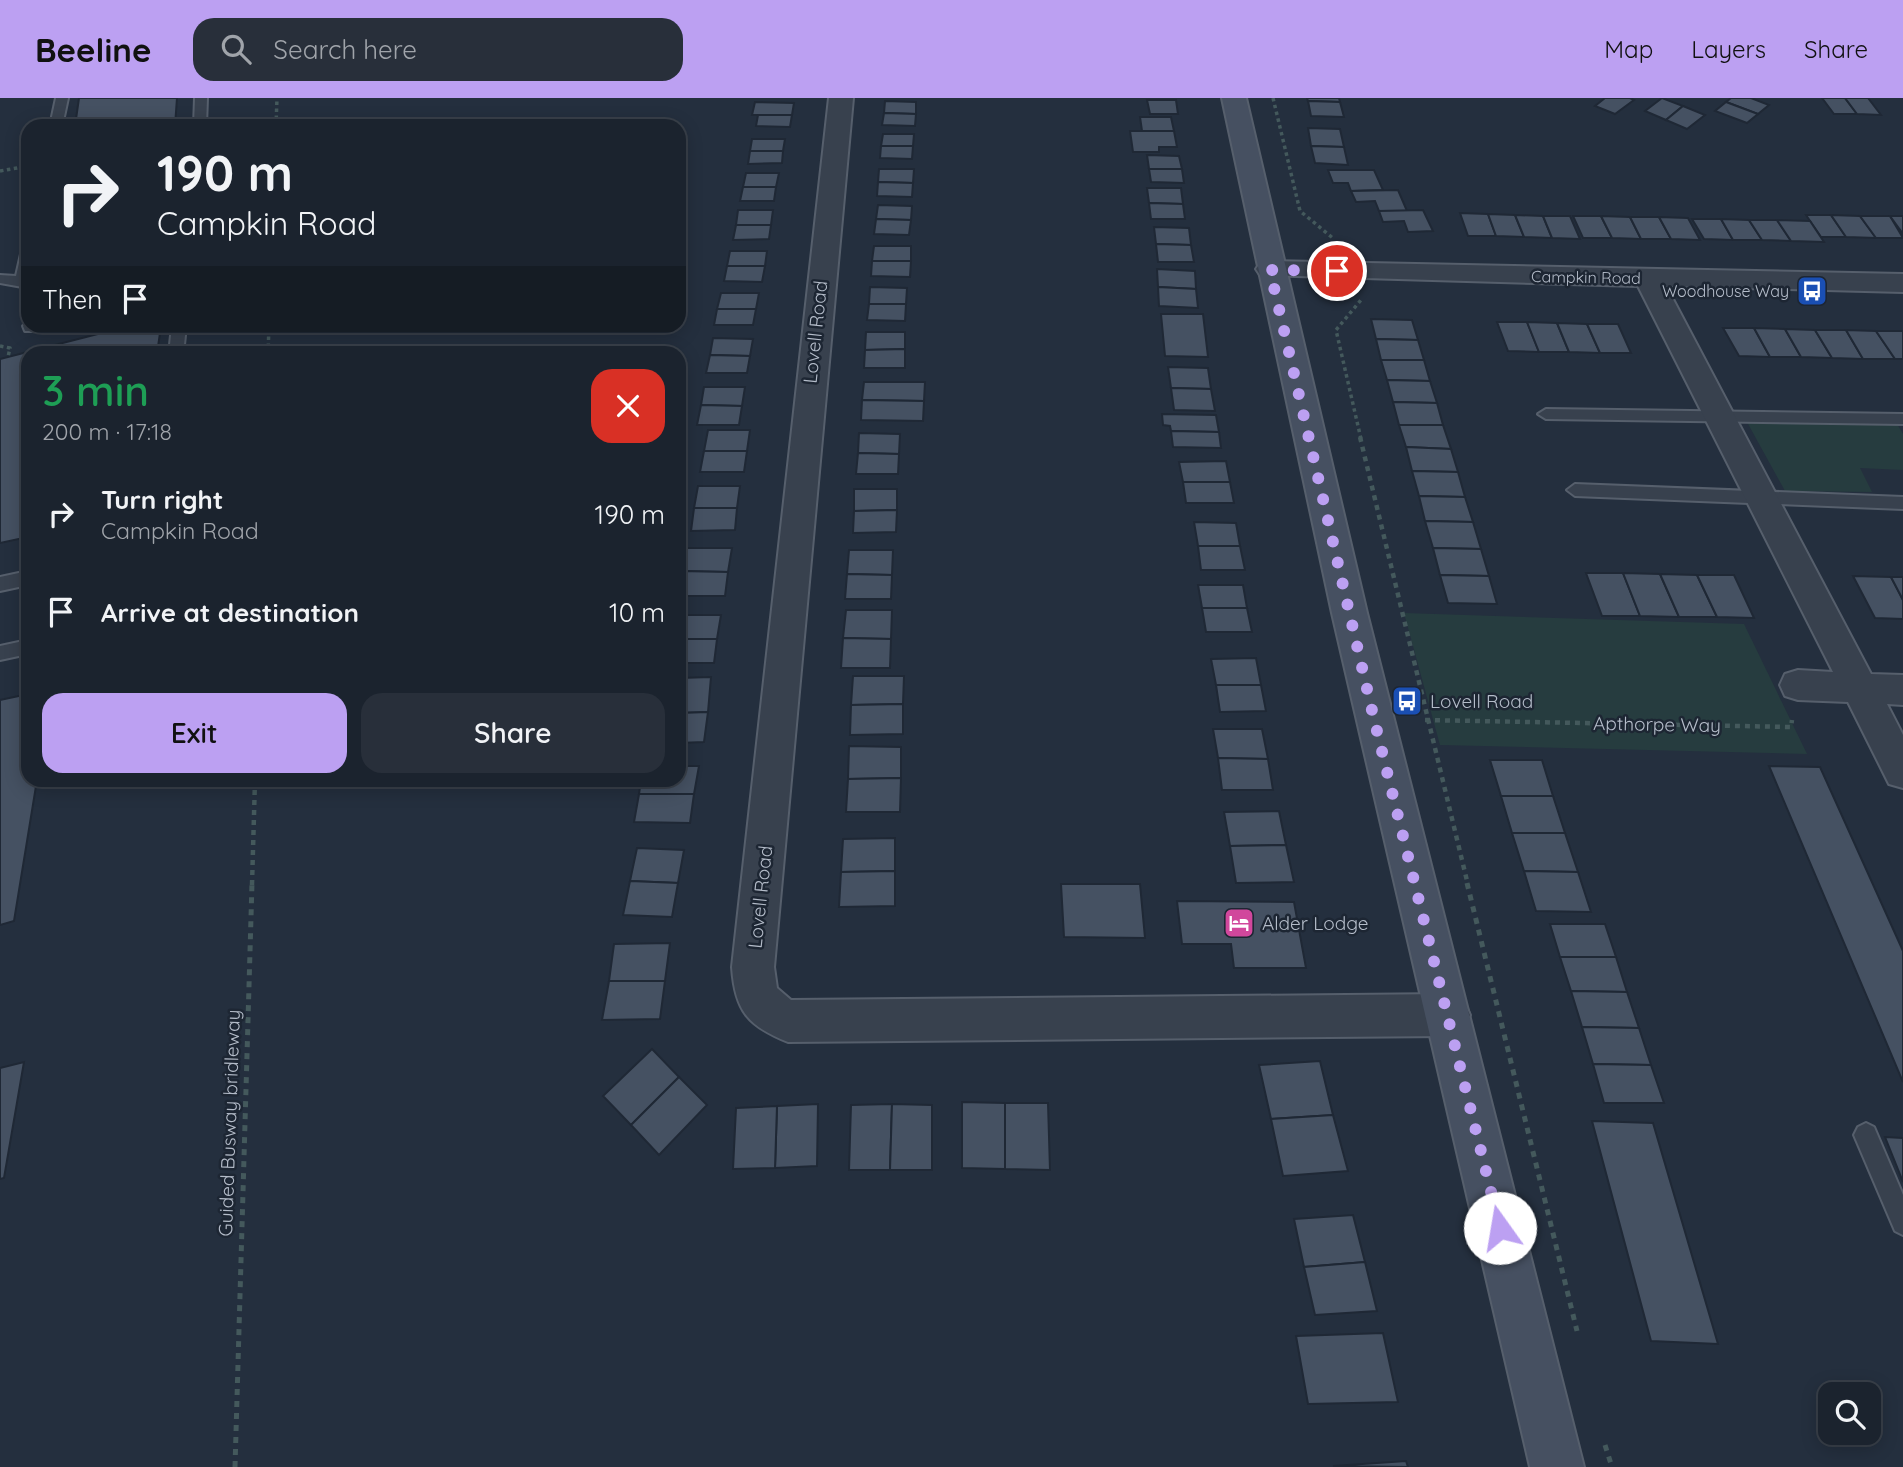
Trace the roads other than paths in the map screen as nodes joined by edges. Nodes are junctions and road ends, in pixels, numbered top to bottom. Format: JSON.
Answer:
{"nodes":[{"id":1,"x":62,"y":98,"type":"edge"},
{"id":2,"x":201,"y":98,"type":"edge"},
{"id":3,"x":841,"y":98,"type":"edge"},
{"id":4,"x":1234,"y":98,"type":"edge"},
{"id":5,"x":58,"y":119,"type":"edge"},
{"id":6,"x":200,"y":119,"type":"edge"},
{"id":7,"x":1270,"y":270,"type":"junction"},
{"id":8,"x":1648,"y":278,"type":"junction"},
{"id":9,"x":0,"y":279,"type":"edge"},
{"id":10,"x":21,"y":282,"type":"edge"},
{"id":11,"x":1903,"y":284,"type":"edge"},
{"id":12,"x":1546,"y":414,"type":"dead end"},
{"id":13,"x":1718,"y":415,"type":"junction"},
{"id":14,"x":1903,"y":419,"type":"edge"},
{"id":15,"x":1575,"y":490,"type":"dead end"},
{"id":16,"x":1763,"y":500,"type":"junction"},
{"id":17,"x":1903,"y":503,"type":"edge"},
{"id":18,"x":21,"y":580,"type":"edge"},
{"id":19,"x":0,"y":584,"type":"edge"},
{"id":20,"x":21,"y":649,"type":"edge"},
{"id":21,"x":0,"y":653,"type":"edge"},
{"id":22,"x":1798,"y":685,"type":"road end"},
{"id":23,"x":1862,"y":688,"type":"junction"},
{"id":24,"x":1903,"y":690,"type":"edge"},
{"id":25,"x":1903,"y":772,"type":"edge"},
{"id":26,"x":1448,"y":1015,"type":"junction"},
{"id":27,"x":1866,"y":1135,"type":"dead end"},
{"id":28,"x":1903,"y":1223,"type":"edge"},
{"id":29,"x":1557,"y":1467,"type":"edge"}],
"edges":[{"from":1,"to":5,"type":"lane"},
{"from":2,"to":6,"type":"lane"},
{"from":3,"to":26,"type":"street","name":"Lovell Road"},
{"from":4,"to":7,"type":"street"},
{"from":7,"to":8,"type":"street","name":"Campkin Road"},
{"from":7,"to":26,"type":"street"},
{"from":8,"to":11,"type":"street","name":"Campkin Road"},
{"from":8,"to":13,"type":"street"},
{"from":9,"to":10,"type":"lane"},
{"from":12,"to":13,"type":"lane"},
{"from":13,"to":14,"type":"lane"},
{"from":13,"to":16,"type":"street"},
{"from":15,"to":16,"type":"lane"},
{"from":16,"to":17,"type":"lane"},
{"from":16,"to":23,"type":"street"},
{"from":18,"to":19,"type":"lane"},
{"from":20,"to":21,"type":"lane"},
{"from":22,"to":23,"type":"street"},
{"from":23,"to":24,"type":"street"},
{"from":23,"to":25,"type":"street"},
{"from":26,"to":29,"type":"street"},
{"from":27,"to":28,"type":"lane"}]}
